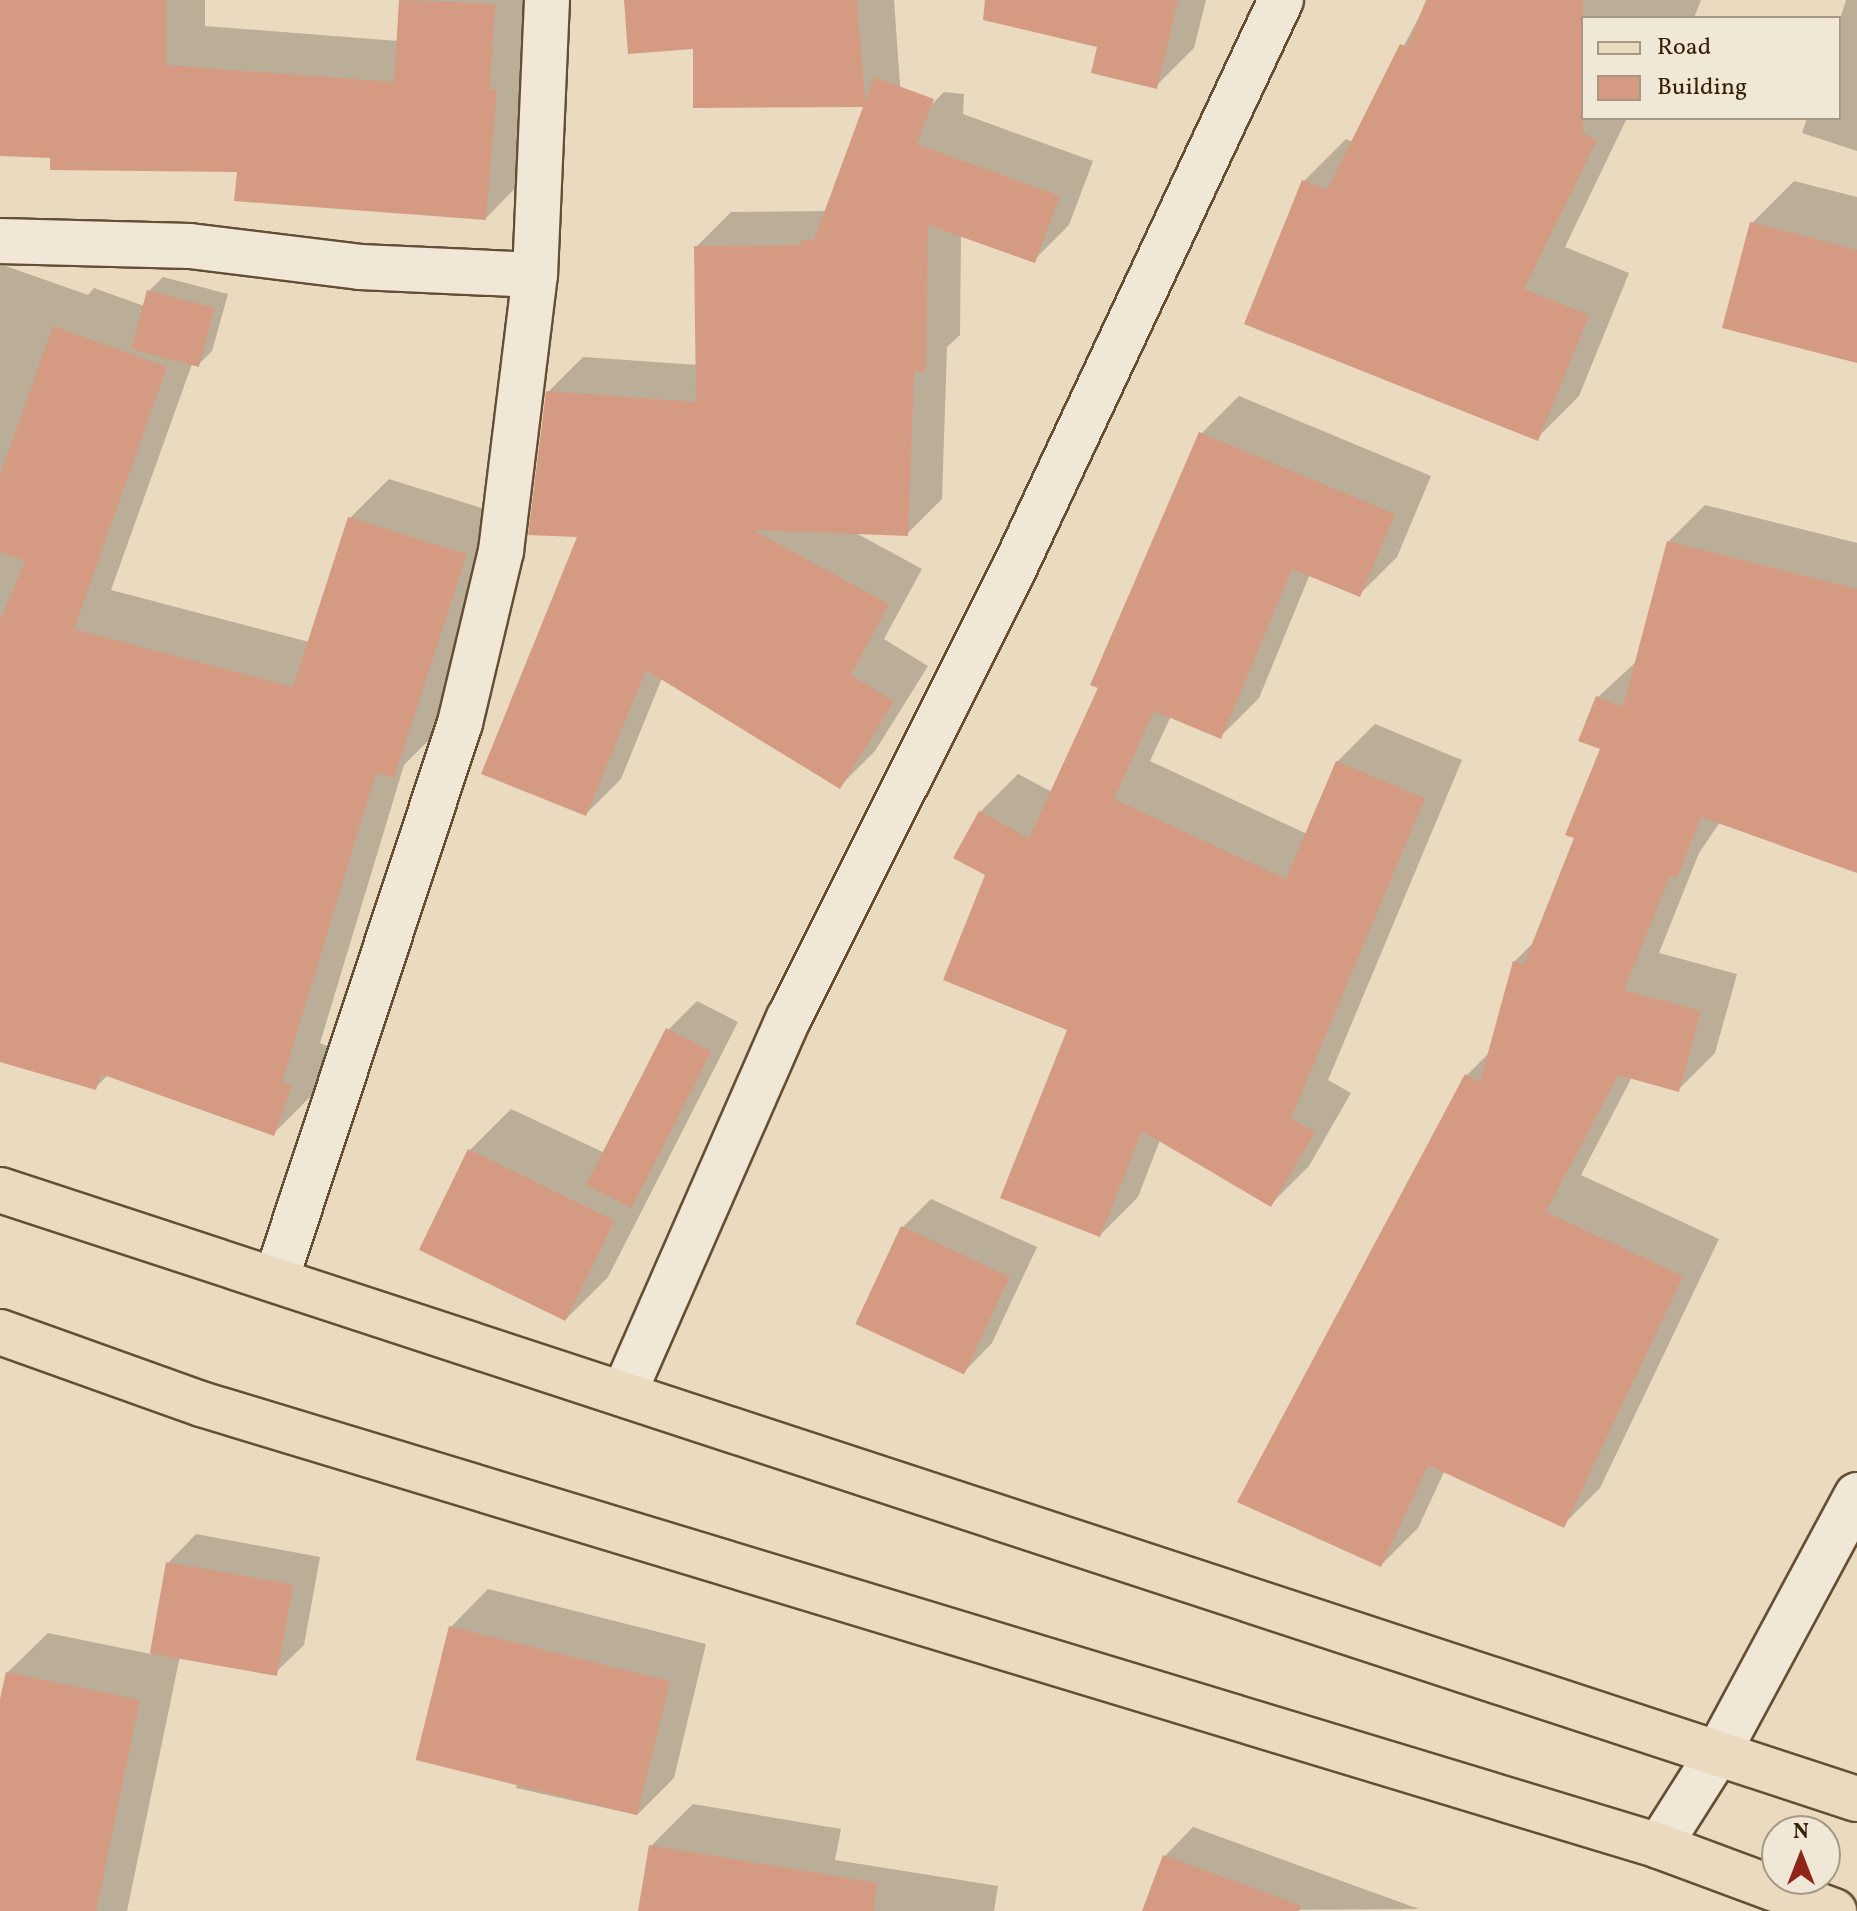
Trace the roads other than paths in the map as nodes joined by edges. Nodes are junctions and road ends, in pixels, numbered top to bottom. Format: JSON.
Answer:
{"nodes":[{"id":1,"x":547,"y":0,"type":"edge"},
{"id":2,"x":1281,"y":0,"type":"edge"},
{"id":3,"x":0,"y":241,"type":"edge"},
{"id":4,"x":535,"y":275,"type":"junction"},
{"id":5,"x":0,"y":1190,"type":"edge"},
{"id":6,"x":276,"y":1279,"type":"junction"},
{"id":7,"x":0,"y":1332,"type":"edge"},
{"id":8,"x":624,"y":1393,"type":"junction"},
{"id":9,"x":1857,"y":1495,"type":"edge"},
{"id":10,"x":1718,"y":1753,"type":"junction"},
{"id":11,"x":1857,"y":1799,"type":"edge"},
{"id":12,"x":1659,"y":1846,"type":"junction"},
{"id":13,"x":1834,"y":1911,"type":"edge"}],
"edges":[{"from":1,"to":4,"type":"street"},
{"from":2,"to":8,"type":"street"},
{"from":3,"to":4,"type":"street"},
{"from":4,"to":6,"type":"street"},
{"from":5,"to":6,"type":"main road"},
{"from":6,"to":8,"type":"main road"},
{"from":7,"to":12,"type":"main road"},
{"from":8,"to":10,"type":"main road"},
{"from":9,"to":10,"type":"street"},
{"from":10,"to":11,"type":"main road"},
{"from":10,"to":12,"type":"street"},
{"from":12,"to":13,"type":"main road"}]}
